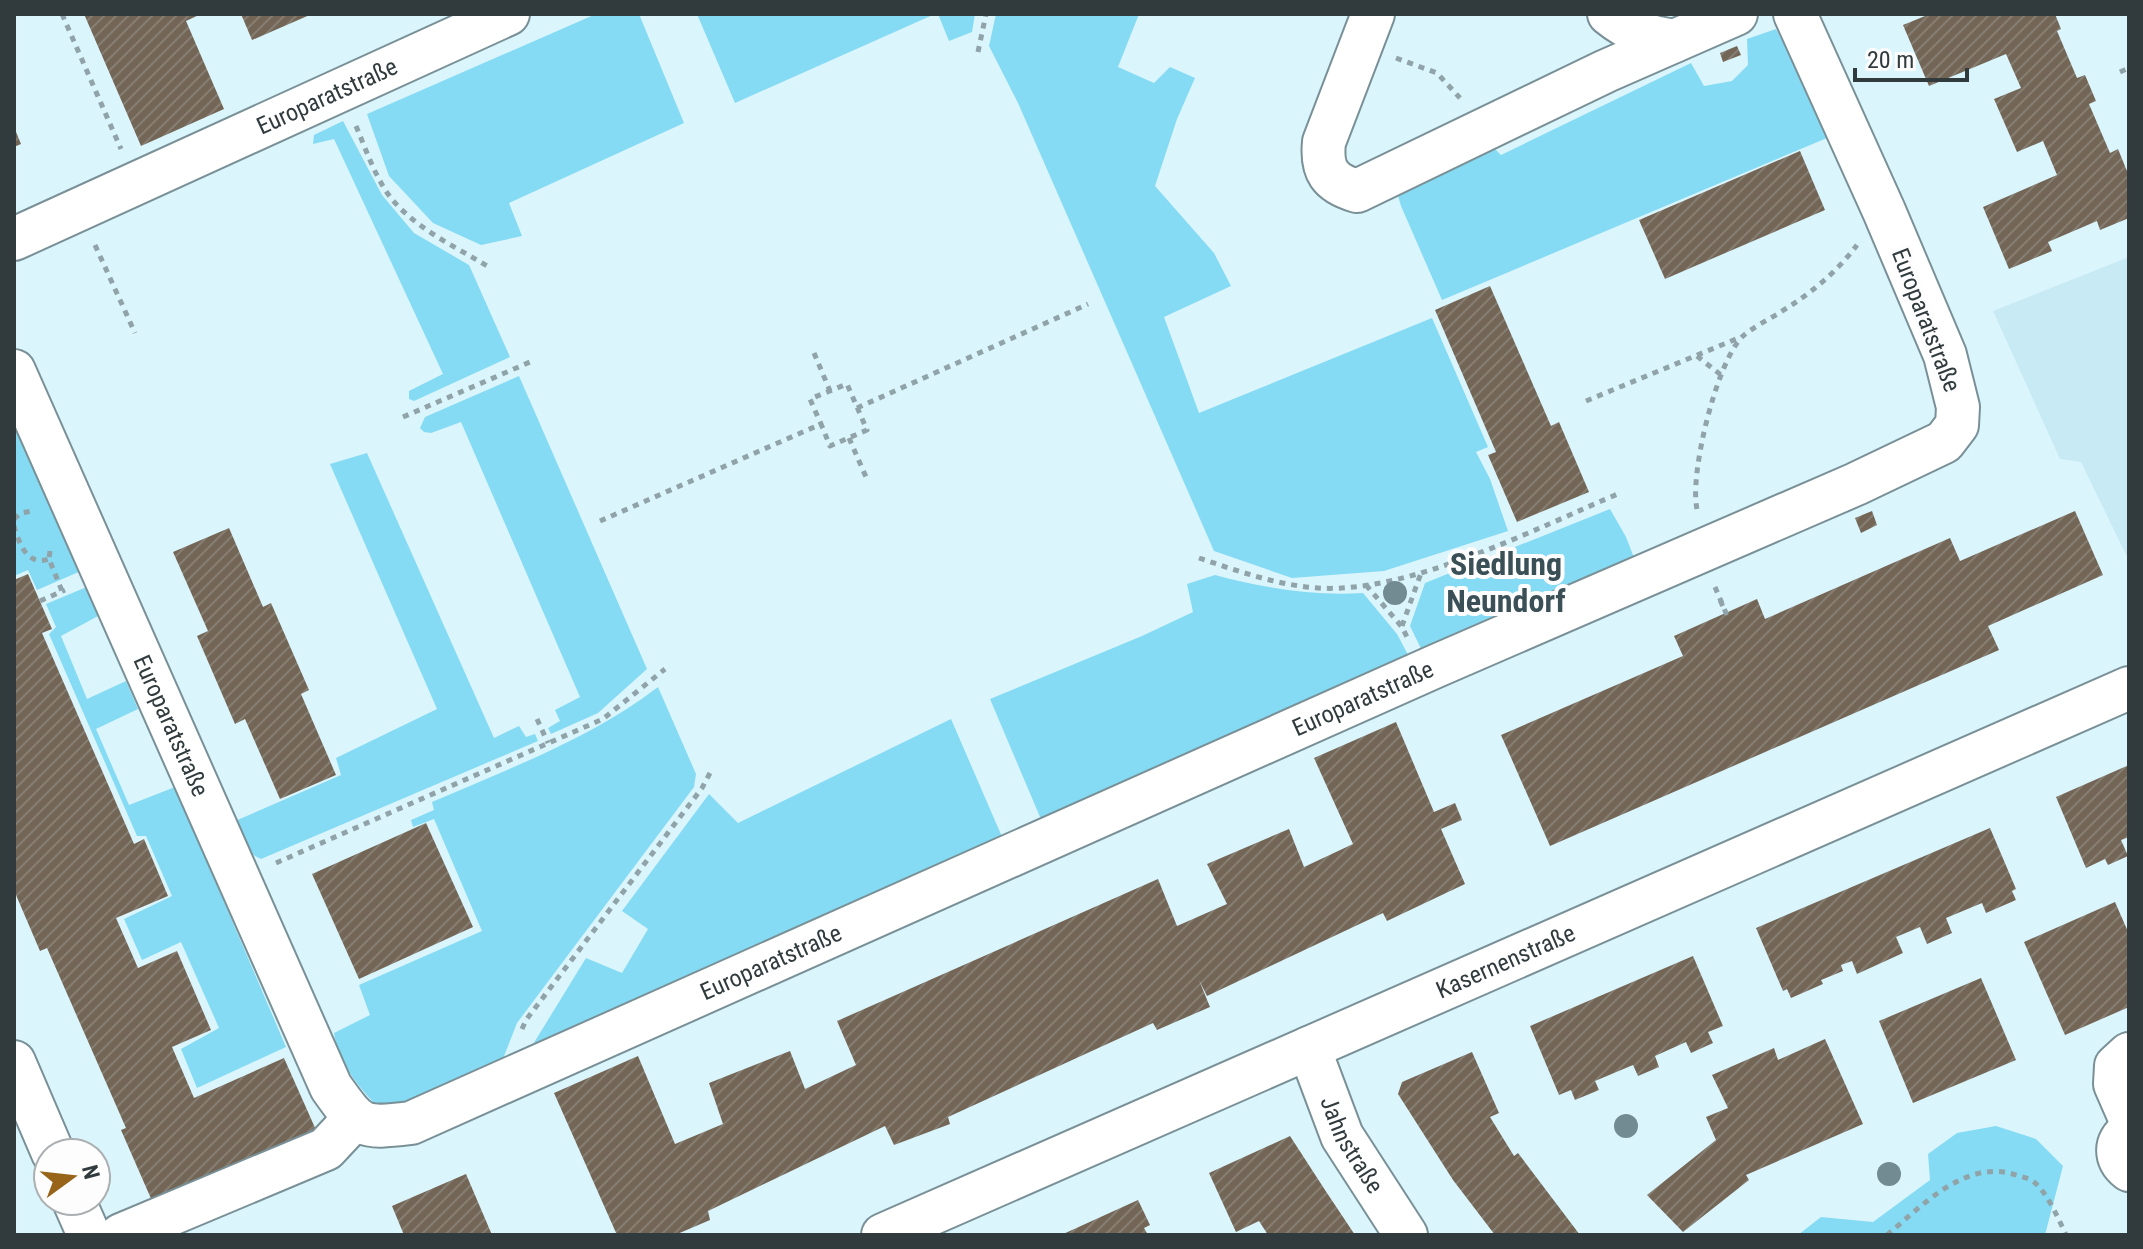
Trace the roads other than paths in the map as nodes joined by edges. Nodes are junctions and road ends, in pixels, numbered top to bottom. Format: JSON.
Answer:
{"nodes":[{"id":1,"x":508,"y":14,"type":"edge"},
{"id":2,"x":1609,"y":14,"type":"edge"},
{"id":3,"x":1736,"y":14,"type":"edge"},
{"id":4,"x":1795,"y":14,"type":"edge"},
{"id":5,"x":1367,"y":30,"type":"edge"},
{"id":6,"x":1674,"y":41,"type":"junction"},
{"id":7,"x":14,"y":239,"type":"edge"},
{"id":8,"x":14,"y":371,"type":"edge"},
{"id":9,"x":2129,"y":688,"type":"edge"},
{"id":10,"x":1309,"y":1048,"type":"junction"},
{"id":11,"x":2129,"y":1054,"type":"edge"},
{"id":12,"x":14,"y":1062,"type":"edge"},
{"id":13,"x":2129,"y":1116,"type":"edge"},
{"id":14,"x":354,"y":1119,"type":"junction"},
{"id":15,"x":2129,"y":1132,"type":"edge"},
{"id":16,"x":46,"y":1137,"type":"edge"},
{"id":17,"x":2129,"y":1170,"type":"edge"},
{"id":18,"x":121,"y":1235,"type":"edge"},
{"id":19,"x":883,"y":1235,"type":"edge"},
{"id":20,"x":1406,"y":1235,"type":"edge"}],
"edges":[{"from":1,"to":7,"type":"street","name":"Europaratstraße"},
{"from":2,"to":6,"type":"street"},
{"from":3,"to":6,"type":"street"},
{"from":4,"to":14,"type":"street","name":"Europaratstraße"},
{"from":5,"to":6,"type":"street"},
{"from":8,"to":14,"type":"street","name":"Europaratstraße"},
{"from":9,"to":10,"type":"street","name":"Kasernenstraße"},
{"from":10,"to":19,"type":"street","name":"Kasernenstraße"},
{"from":10,"to":20,"type":"street","name":"Jahnstraße"},
{"from":11,"to":13,"type":"street"},
{"from":12,"to":16,"type":"street"},
{"from":14,"to":18,"type":"street"},
{"from":15,"to":17,"type":"street"}]}
